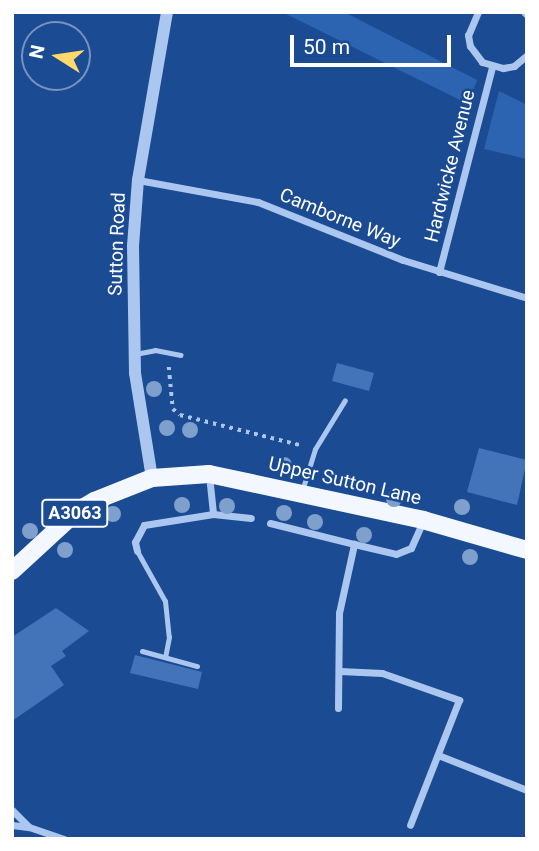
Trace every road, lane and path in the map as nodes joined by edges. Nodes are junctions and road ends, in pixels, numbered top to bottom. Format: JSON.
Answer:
{"nodes":[{"id":1,"x":167,"y":12,"type":"edge"},
{"id":2,"x":478,"y":12,"type":"edge"},
{"id":3,"x":527,"y":55,"type":"edge"},
{"id":4,"x":492,"y":67,"type":"junction"},
{"id":5,"x":138,"y":180,"type":"junction"},
{"id":6,"x":439,"y":272,"type":"junction"},
{"id":7,"x":527,"y":298,"type":"edge"},
{"id":8,"x":167,"y":352,"type":"junction"},
{"id":9,"x":135,"y":354,"type":"junction"},
{"id":10,"x":181,"y":355,"type":"dead end"},
{"id":11,"x":345,"y":400,"type":"dead end"},
{"id":12,"x":315,"y":449,"type":"junction"},
{"id":13,"x":209,"y":474,"type":"junction"},
{"id":14,"x":152,"y":478,"type":"junction"},
{"id":15,"x":302,"y":492,"type":"junction"},
{"id":16,"x":214,"y":514,"type":"junction"},
{"id":17,"x":251,"y":518,"type":"dead end"},
{"id":18,"x":423,"y":520,"type":"junction"},
{"id":19,"x":270,"y":523,"type":"dead end"},
{"id":20,"x":354,"y":544,"type":"junction"},
{"id":21,"x":527,"y":550,"type":"edge"},
{"id":22,"x":137,"y":551,"type":"joint"},
{"id":23,"x":12,"y":571,"type":"edge"},
{"id":24,"x":142,"y":651,"type":"dead end"},
{"id":25,"x":164,"y":657,"type":"junction"},
{"id":26,"x":197,"y":666,"type":"dead end"},
{"id":27,"x":340,"y":671,"type":"junction"},
{"id":28,"x":338,"y":708,"type":"dead end"},
{"id":29,"x":438,"y":755,"type":"junction"},
{"id":30,"x":527,"y":790,"type":"edge"},
{"id":31,"x":12,"y":810,"type":"edge"},
{"id":32,"x":12,"y":825,"type":"edge"},
{"id":33,"x":410,"y":825,"type":"dead end"},
{"id":34,"x":29,"y":827,"type":"junction"},
{"id":35,"x":64,"y":839,"type":"edge"}],
"edges":[{"from":1,"to":5,"type":"street","name":"Sutton Road"},
{"from":2,"to":4,"type":"street","name":"Hardwicke Avenue"},
{"from":3,"to":4,"type":"street","name":"Hardwicke Avenue"},
{"from":4,"to":6,"type":"street","name":"Hardwicke Avenue"},
{"from":5,"to":6,"type":"street","name":"Camborne Way"},
{"from":5,"to":9,"type":"street","name":"Sutton Road"},
{"from":6,"to":7,"type":"street","name":"Camborne Way"},
{"from":8,"to":9,"type":"lane"},
{"from":8,"to":10,"type":"lane"},
{"from":8,"to":12,"type":"path"},
{"from":9,"to":14,"type":"street","name":"Sutton Road"},
{"from":11,"to":12,"type":"lane"},
{"from":12,"to":15,"type":"lane"},
{"from":13,"to":14,"type":"main road","name":"Upper Sutton Lane","number":"A3063"},
{"from":13,"to":15,"type":"main road","name":"Upper Sutton Lane","number":"A3063"},
{"from":13,"to":16,"type":"street"},
{"from":14,"to":23,"type":"main road","number":"A3063"},
{"from":15,"to":18,"type":"main road","name":"Upper Sutton Lane","number":"A3063"},
{"from":16,"to":17,"type":"street"},
{"from":16,"to":22,"type":"street"},
{"from":18,"to":20,"type":"street"},
{"from":18,"to":21,"type":"main road","name":"Upper Sutton Lane","number":"A3063"},
{"from":19,"to":20,"type":"street"},
{"from":20,"to":27,"type":"street"},
{"from":22,"to":25,"type":"lane"},
{"from":24,"to":25,"type":"lane"},
{"from":25,"to":26,"type":"lane"},
{"from":27,"to":28,"type":"street"},
{"from":27,"to":29,"type":"street"},
{"from":29,"to":30,"type":"street"},
{"from":29,"to":33,"type":"street"},
{"from":31,"to":34,"type":"street"},
{"from":32,"to":34,"type":"street"},
{"from":34,"to":35,"type":"street"}]}
